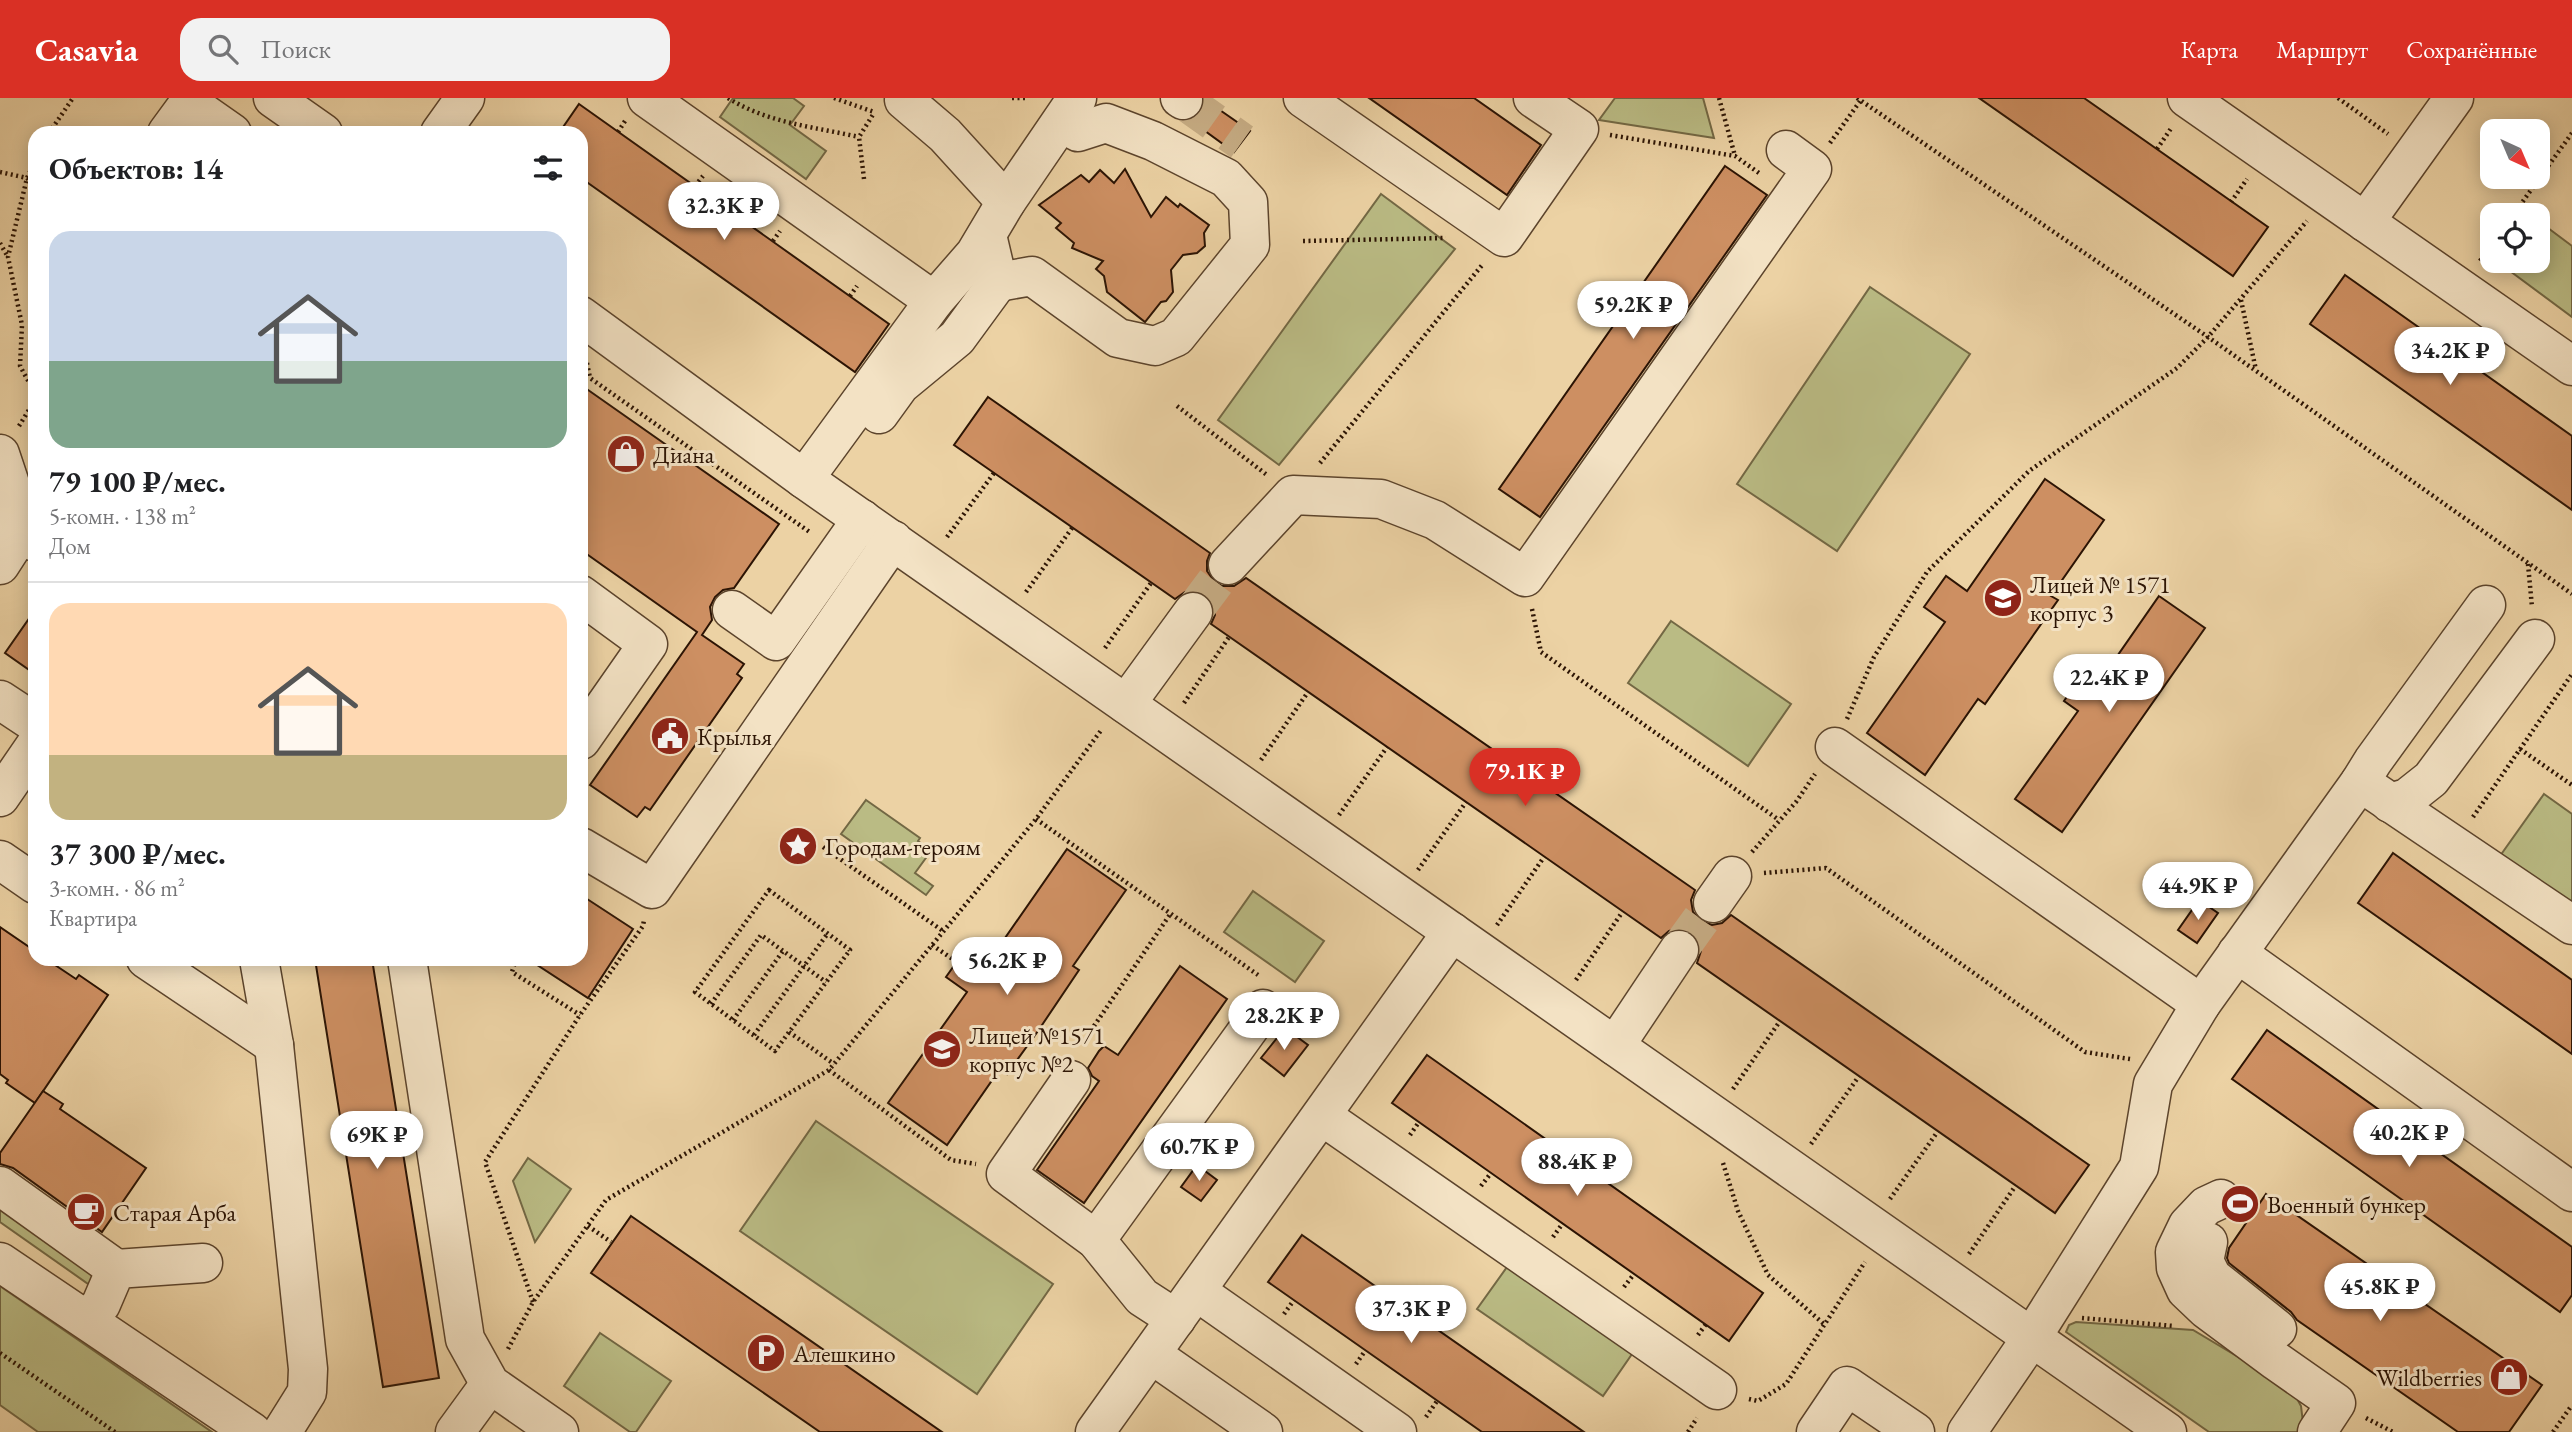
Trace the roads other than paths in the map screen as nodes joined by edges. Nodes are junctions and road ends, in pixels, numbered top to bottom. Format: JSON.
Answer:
{"nodes":[{"id":1,"x":274,"y":98,"type":"edge"},
{"id":2,"x":465,"y":98,"type":"edge"},
{"id":3,"x":647,"y":98,"type":"edge"},
{"id":4,"x":1303,"y":98,"type":"edge"},
{"id":5,"x":1533,"y":98,"type":"edge"},
{"id":6,"x":2187,"y":98,"type":"edge"},
{"id":7,"x":2454,"y":98,"type":"edge"},
{"id":8,"x":886,"y":106,"type":"road end"},
{"id":9,"x":1070,"y":109,"type":"edge"},
{"id":10,"x":1115,"y":111,"type":"edge"},
{"id":11,"x":172,"y":126,"type":"edge"},
{"id":12,"x":222,"y":126,"type":"edge"},
{"id":13,"x":255,"y":126,"type":"edge"},
{"id":14,"x":313,"y":126,"type":"edge"},
{"id":15,"x":445,"y":126,"type":"edge"},
{"id":16,"x":1797,"y":171,"type":"road end"},
{"id":17,"x":1006,"y":202,"type":"junction"},
{"id":18,"x":2365,"y":222,"type":"junction"},
{"id":19,"x":987,"y":235,"type":"junction"},
{"id":20,"x":998,"y":282,"type":"junction"},
{"id":21,"x":934,"y":301,"type":"junction"},
{"id":22,"x":588,"y":338,"type":"edge"},
{"id":23,"x":2572,"y":366,"type":"edge"},
{"id":24,"x":0,"y":454,"type":"edge"},
{"id":25,"x":813,"y":485,"type":"junction"},
{"id":26,"x":877,"y":529,"type":"junction"},
{"id":27,"x":18,"y":547,"type":"edge"},
{"id":28,"x":1228,"y":565,"type":"tunnel mouth"},
{"id":29,"x":588,"y":601,"type":"edge"},
{"id":30,"x":2486,"y":605,"type":"dead end"},
{"id":31,"x":732,"y":610,"type":"dead end"},
{"id":32,"x":1194,"y":612,"type":"tunnel mouth"},
{"id":33,"x":2535,"y":639,"type":"dead end"},
{"id":34,"x":0,"y":700,"type":"edge"},
{"id":35,"x":1114,"y":716,"type":"junction"},
{"id":36,"x":28,"y":718,"type":"edge"},
{"id":37,"x":588,"y":730,"type":"edge"},
{"id":38,"x":1835,"y":747,"type":"road end"},
{"id":39,"x":28,"y":756,"type":"edge"},
{"id":40,"x":2375,"y":792,"type":"junction"},
{"id":41,"x":0,"y":797,"type":"edge"},
{"id":42,"x":588,"y":851,"type":"edge"},
{"id":43,"x":0,"y":860,"type":"edge"},
{"id":44,"x":28,"y":879,"type":"edge"},
{"id":45,"x":2572,"y":925,"type":"edge"},
{"id":46,"x":1452,"y":932,"type":"junction"},
{"id":47,"x":1679,"y":950,"type":"tunnel mouth"},
{"id":48,"x":2237,"y":953,"type":"junction"},
{"id":49,"x":156,"y":966,"type":"edge"},
{"id":50,"x":259,"y":966,"type":"edge"},
{"id":51,"x":408,"y":966,"type":"edge"},
{"id":52,"x":2202,"y":1004,"type":"junction"},
{"id":53,"x":1263,"y":1009,"type":"road end"},
{"id":54,"x":274,"y":1045,"type":"junction"},
{"id":55,"x":1615,"y":1046,"type":"junction"},
{"id":56,"x":1071,"y":1080,"type":"dead end"},
{"id":57,"x":1322,"y":1116,"type":"junction"},
{"id":58,"x":0,"y":1186,"type":"edge"},
{"id":59,"x":2572,"y":1192,"type":"edge"},
{"id":60,"x":2221,"y":1199,"type":"dead end"},
{"id":61,"x":1096,"y":1240,"type":"junction"},
{"id":62,"x":2208,"y":1242,"type":"dead end"},
{"id":63,"x":0,"y":1262,"type":"edge"},
{"id":64,"x":203,"y":1263,"type":"dead end"},
{"id":65,"x":116,"y":1269,"type":"junction"},
{"id":66,"x":1186,"y":1305,"type":"junction"},
{"id":67,"x":88,"y":1320,"type":"junction"},
{"id":68,"x":2039,"y":1326,"type":"junction"},
{"id":69,"x":1151,"y":1354,"type":"junction"},
{"id":70,"x":490,"y":1384,"type":"junction"},
{"id":71,"x":1717,"y":1390,"type":"road end"},
{"id":72,"x":2326,"y":1418,"type":"edge"},
{"id":73,"x":252,"y":1432,"type":"edge"},
{"id":74,"x":282,"y":1432,"type":"edge"},
{"id":75,"x":455,"y":1432,"type":"edge"},
{"id":76,"x":559,"y":1432,"type":"edge"},
{"id":77,"x":1095,"y":1432,"type":"edge"},
{"id":78,"x":1263,"y":1432,"type":"edge"},
{"id":79,"x":1397,"y":1432,"type":"edge"},
{"id":80,"x":1816,"y":1432,"type":"edge"},
{"id":81,"x":1916,"y":1432,"type":"edge"},
{"id":82,"x":1967,"y":1432,"type":"edge"},
{"id":83,"x":2167,"y":1432,"type":"edge"}],
"edges":[{"from":1,"to":13,"type":"street"},
{"from":1,"to":14,"type":"street"},
{"from":2,"to":15,"type":"street"},
{"from":3,"to":21,"type":"street"},
{"from":4,"to":5,"type":"street"},
{"from":6,"to":18,"type":"street"},
{"from":7,"to":18,"type":"street"},
{"from":8,"to":17,"type":"street"},
{"from":9,"to":10,"type":"street"},
{"from":9,"to":17,"type":"street"},
{"from":10,"to":20,"type":"street"},
{"from":11,"to":12,"type":"street"},
{"from":16,"to":28,"type":"street"},
{"from":17,"to":19,"type":"street"},
{"from":18,"to":23,"type":"street"},
{"from":19,"to":20,"type":"street"},
{"from":19,"to":21,"type":"street"},
{"from":20,"to":25,"type":"street"},
{"from":21,"to":25,"type":"street"},
{"from":22,"to":25,"type":"street"},
{"from":24,"to":27,"type":"street"},
{"from":25,"to":26,"type":"street"},
{"from":26,"to":31,"type":"street"},
{"from":26,"to":35,"type":"street"},
{"from":26,"to":42,"type":"street"},
{"from":29,"to":37,"type":"street"},
{"from":30,"to":40,"type":"street"},
{"from":32,"to":35,"type":"street"},
{"from":33,"to":40,"type":"street"},
{"from":34,"to":36,"type":"street"},
{"from":35,"to":46,"type":"street"},
{"from":38,"to":52,"type":"street"},
{"from":39,"to":41,"type":"street"},
{"from":40,"to":45,"type":"street"},
{"from":40,"to":48,"type":"street"},
{"from":43,"to":44,"type":"street"},
{"from":46,"to":55,"type":"street"},
{"from":46,"to":57,"type":"street"},
{"from":47,"to":55,"type":"street"},
{"from":48,"to":52,"type":"street"},
{"from":48,"to":59,"type":"street"},
{"from":49,"to":54,"type":"street"},
{"from":50,"to":54,"type":"street"},
{"from":51,"to":70,"type":"street"},
{"from":52,"to":68,"type":"street"},
{"from":53,"to":61,"type":"street"},
{"from":54,"to":74,"type":"street"},
{"from":55,"to":68,"type":"street"},
{"from":56,"to":61,"type":"street"},
{"from":57,"to":66,"type":"street"},
{"from":57,"to":71,"type":"street"},
{"from":58,"to":65,"type":"street"},
{"from":60,"to":72,"type":"street"},
{"from":61,"to":66,"type":"street"},
{"from":62,"to":72,"type":"street"},
{"from":63,"to":67,"type":"street"},
{"from":64,"to":65,"type":"street"},
{"from":65,"to":67,"type":"street"},
{"from":66,"to":69,"type":"street"},
{"from":66,"to":79,"type":"street"},
{"from":67,"to":73,"type":"street"},
{"from":68,"to":82,"type":"street"},
{"from":68,"to":83,"type":"street"},
{"from":69,"to":77,"type":"street"},
{"from":69,"to":78,"type":"street"},
{"from":70,"to":75,"type":"street"},
{"from":70,"to":76,"type":"street"},
{"from":80,"to":81,"type":"street"}]}
